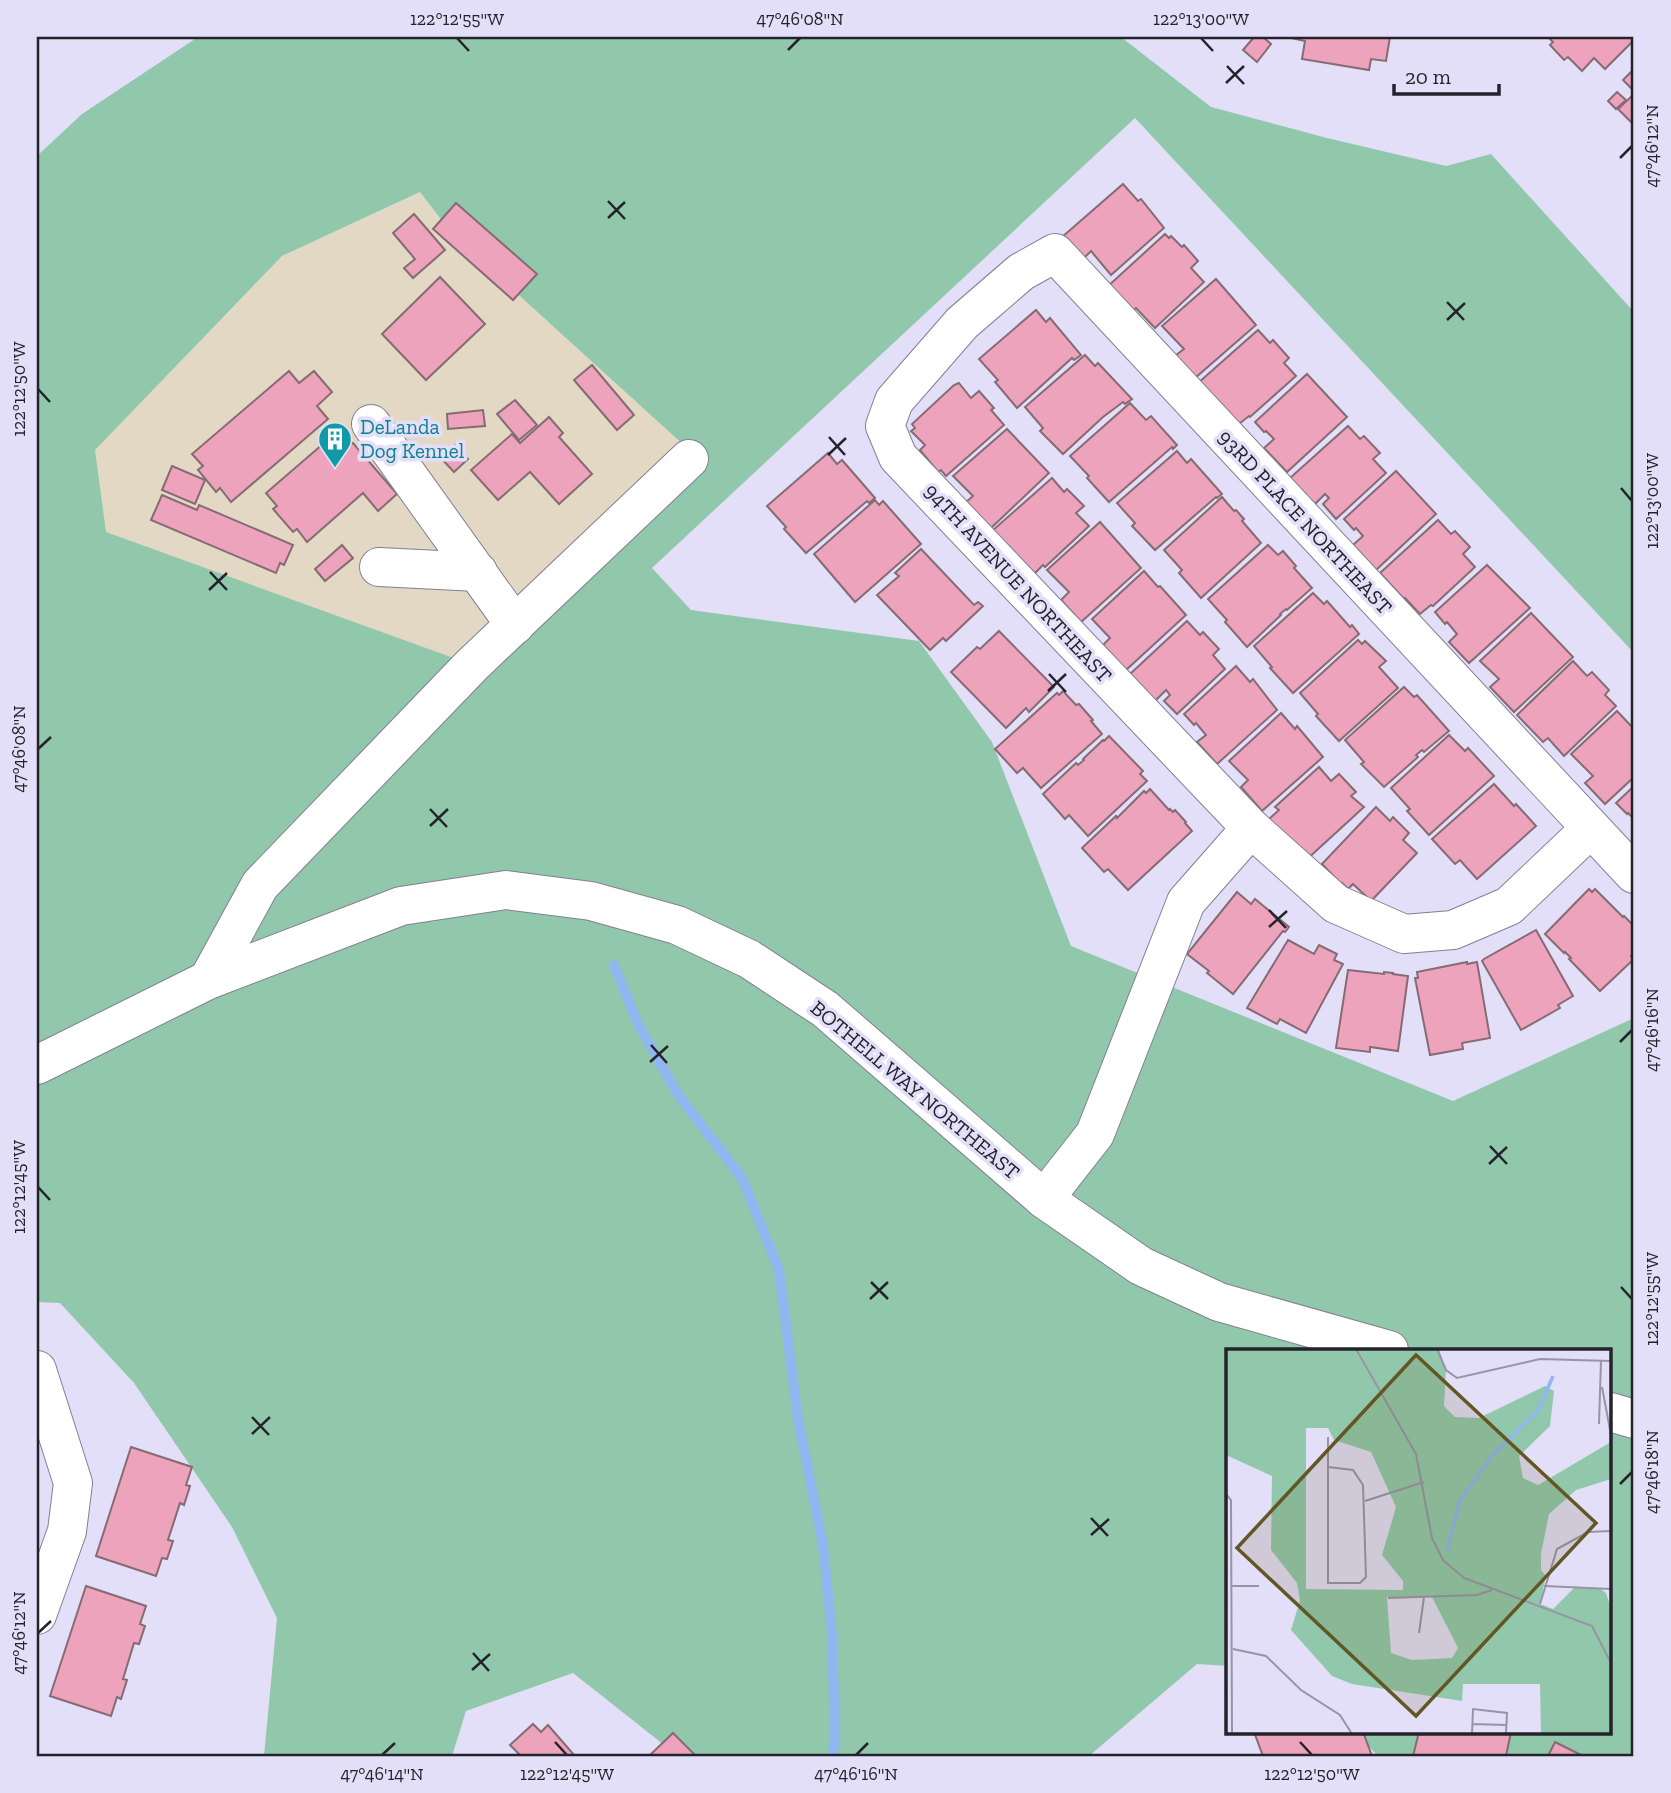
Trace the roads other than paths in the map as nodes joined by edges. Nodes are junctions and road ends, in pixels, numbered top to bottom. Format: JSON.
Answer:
{"nodes":[{"id":1,"x":962,"y":323,"type":"joint"},
{"id":2,"x":371,"y":424,"type":"dead end"},
{"id":3,"x":689,"y":459,"type":"dead end"},
{"id":4,"x":379,"y":567,"type":"dead end"},
{"id":5,"x":478,"y":572,"type":"junction"},
{"id":6,"x":515,"y":625,"type":"junction"},
{"id":7,"x":1251,"y":828,"type":"junction"},
{"id":8,"x":1591,"y":828,"type":"junction"},
{"id":9,"x":1634,"y":874,"type":"edge"},
{"id":10,"x":208,"y":980,"type":"junction"},
{"id":11,"x":37,"y":1065,"type":"edge"},
{"id":12,"x":1044,"y":1199,"type":"junction"},
{"id":13,"x":1385,"y":1349,"type":"edge"},
{"id":14,"x":37,"y":1370,"type":"edge"},
{"id":15,"x":1612,"y":1413,"type":"edge"},
{"id":16,"x":1634,"y":1419,"type":"edge"},
{"id":17,"x":37,"y":1615,"type":"edge"}],
"edges":[{"from":1,"to":7,"type":"street","name":"94TH AVENUE NORTHEAST"},
{"from":1,"to":8,"type":"street","name":"93RD PLACE NORTHEAST"},
{"from":2,"to":5,"type":"street"},
{"from":3,"to":6,"type":"street"},
{"from":4,"to":5,"type":"street"},
{"from":5,"to":6,"type":"street"},
{"from":6,"to":10,"type":"street"},
{"from":7,"to":8,"type":"street","name":"94TH AVENUE NORTHEAST"},
{"from":7,"to":12,"type":"street"},
{"from":8,"to":9,"type":"street","name":"93RD PLACE NORTHEAST"},
{"from":10,"to":11,"type":"street","name":"BOTHELL WAY NORTHEAST"},
{"from":10,"to":12,"type":"street","name":"BOTHELL WAY NORTHEAST"},
{"from":12,"to":13,"type":"street","name":"BOTHELL WAY NORTHEAST"},
{"from":14,"to":17,"type":"street"},
{"from":15,"to":16,"type":"street"}]}
